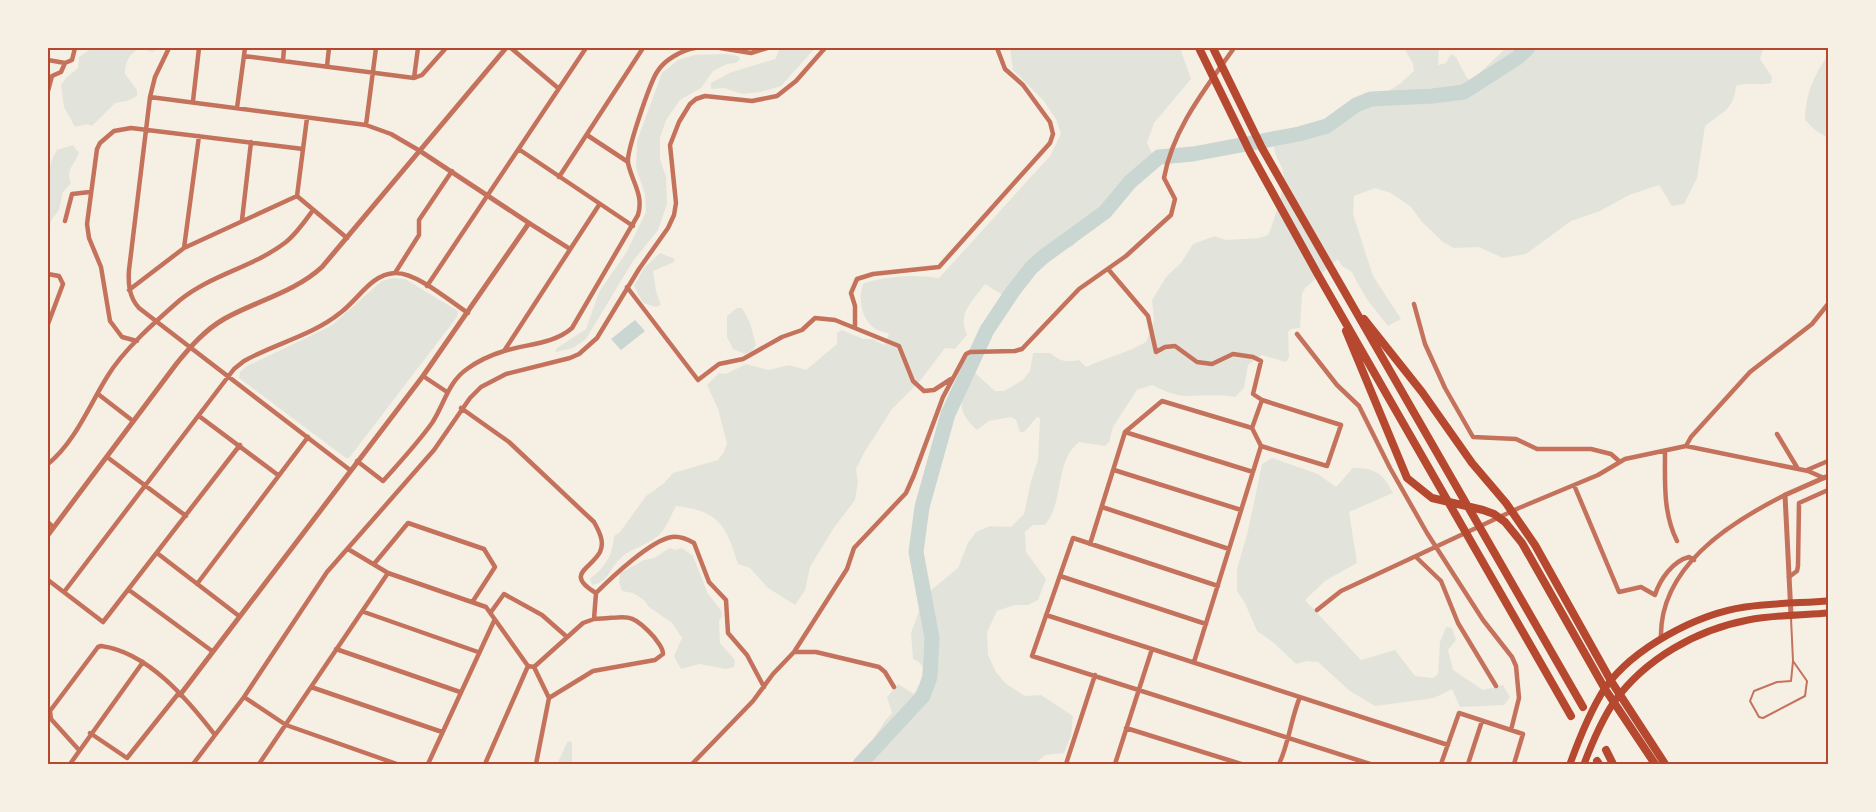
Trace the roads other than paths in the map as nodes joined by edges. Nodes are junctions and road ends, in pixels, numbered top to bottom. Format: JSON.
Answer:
{"nodes":[{"id":1,"x":75,"y":48,"type":"edge"},
{"id":2,"x":169,"y":48,"type":"edge"},
{"id":3,"x":199,"y":48,"type":"edge"},
{"id":4,"x":245,"y":48,"type":"edge"},
{"id":5,"x":284,"y":48,"type":"edge"},
{"id":6,"x":329,"y":48,"type":"edge"},
{"id":7,"x":376,"y":48,"type":"edge"},
{"id":8,"x":418,"y":48,"type":"edge"},
{"id":9,"x":446,"y":48,"type":"edge"},
{"id":10,"x":506,"y":48,"type":"edge"},
{"id":11,"x":511,"y":48,"type":"edge"},
{"id":12,"x":586,"y":48,"type":"edge"},
{"id":13,"x":643,"y":48,"type":"edge"},
{"id":14,"x":691,"y":48,"type":"edge"},
{"id":15,"x":720,"y":48,"type":"edge"},
{"id":16,"x":767,"y":48,"type":"edge"},
{"id":17,"x":825,"y":48,"type":"edge"},
{"id":18,"x":997,"y":48,"type":"edge"},
{"id":19,"x":1199,"y":48,"type":"edge"},
{"id":20,"x":1213,"y":48,"type":"edge"},
{"id":21,"x":1234,"y":48,"type":"edge"},
{"id":22,"x":244,"y":56,"type":"junction"},
{"id":23,"x":48,"y":60,"type":"edge"},
{"id":24,"x":283,"y":61,"type":"junction"},
{"id":25,"x":65,"y":63,"type":"junction"},
{"id":26,"x":327,"y":66,"type":"junction"},
{"id":27,"x":372,"y":72,"type":"junction"},
{"id":28,"x":414,"y":78,"type":"junction"},
{"id":29,"x":558,"y":88,"type":"junction"},
{"id":30,"x":48,"y":91,"type":"edge"},
{"id":31,"x":150,"y":97,"type":"junction"},
{"id":32,"x":193,"y":101,"type":"junction"},
{"id":33,"x":237,"y":108,"type":"junction"},
{"id":34,"x":307,"y":118,"type":"junction"},
{"id":35,"x":366,"y":125,"type":"junction"},
{"id":36,"x":145,"y":128,"type":"junction"},
{"id":37,"x":587,"y":135,"type":"junction"},
{"id":38,"x":199,"y":136,"type":"junction"},
{"id":39,"x":251,"y":142,"type":"junction"},
{"id":40,"x":303,"y":149,"type":"junction"},
{"id":41,"x":420,"y":150,"type":"junction"},
{"id":42,"x":520,"y":150,"type":"junction"},
{"id":43,"x":628,"y":162,"type":"junction"},
{"id":44,"x":452,"y":171,"type":"junction"},
{"id":45,"x":559,"y":177,"type":"junction"},
{"id":46,"x":90,"y":192,"type":"junction"},
{"id":47,"x":297,"y":196,"type":"junction"},
{"id":48,"x":489,"y":196,"type":"junction"},
{"id":49,"x":599,"y":205,"type":"junction"},
{"id":50,"x":313,"y":210,"type":"junction"},
{"id":51,"x":65,"y":220,"type":"dead end"},
{"id":52,"x":242,"y":220,"type":"junction"},
{"id":53,"x":529,"y":223,"type":"junction"},
{"id":54,"x":633,"y":226,"type":"junction"},
{"id":55,"x":347,"y":238,"type":"junction"},
{"id":56,"x":184,"y":248,"type":"junction"},
{"id":57,"x":570,"y":249,"type":"junction"},
{"id":58,"x":1108,"y":269,"type":"junction"},
{"id":59,"x":394,"y":273,"type":"junction"},
{"id":60,"x":48,"y":274,"type":"edge"},
{"id":61,"x":427,"y":286,"type":"junction"},
{"id":62,"x":627,"y":287,"type":"junction"},
{"id":63,"x":129,"y":290,"type":"junction"},
{"id":64,"x":1348,"y":300,"type":"junction"},
{"id":65,"x":1414,"y":304,"type":"dead end"},
{"id":66,"x":1828,"y":304,"type":"edge"},
{"id":67,"x":1335,"y":306,"type":"junction"},
{"id":68,"x":468,"y":313,"type":"junction"},
{"id":69,"x":156,"y":322,"type":"junction"},
{"id":70,"x":48,"y":324,"type":"edge"},
{"id":71,"x":855,"y":328,"type":"junction"},
{"id":72,"x":1297,"y":334,"type":"dead end"},
{"id":73,"x":137,"y":341,"type":"junction"},
{"id":74,"x":190,"y":348,"type":"junction"},
{"id":75,"x":504,"y":351,"type":"junction"},
{"id":76,"x":229,"y":376,"type":"junction"},
{"id":77,"x":423,"y":376,"type":"junction"},
{"id":78,"x":951,"y":379,"type":"junction"},
{"id":79,"x":447,"y":392,"type":"junction"},
{"id":80,"x":98,"y":394,"type":"junction"},
{"id":81,"x":1262,"y":400,"type":"junction"},
{"id":82,"x":462,"y":408,"type":"junction"},
{"id":83,"x":199,"y":416,"type":"junction"},
{"id":84,"x":133,"y":422,"type":"junction"},
{"id":85,"x":1252,"y":428,"type":"junction"},
{"id":86,"x":1125,"y":432,"type":"junction"},
{"id":87,"x":1777,"y":434,"type":"dead end"},
{"id":88,"x":308,"y":437,"type":"junction"},
{"id":89,"x":240,"y":445,"type":"junction"},
{"id":90,"x":1261,"y":446,"type":"junction"},
{"id":91,"x":1686,"y":446,"type":"junction"},
{"id":92,"x":1666,"y":452,"type":"junction"},
{"id":93,"x":107,"y":456,"type":"junction"},
{"id":94,"x":357,"y":461,"type":"junction"},
{"id":95,"x":1618,"y":461,"type":"junction"},
{"id":96,"x":1828,"y":461,"type":"edge"},
{"id":97,"x":48,"y":464,"type":"edge"},
{"id":98,"x":1798,"y":469,"type":"junction"},
{"id":99,"x":350,"y":470,"type":"junction"},
{"id":100,"x":1114,"y":470,"type":"junction"},
{"id":101,"x":1805,"y":470,"type":"junction"},
{"id":102,"x":1254,"y":472,"type":"junction"},
{"id":103,"x":278,"y":475,"type":"junction"},
{"id":104,"x":1826,"y":477,"type":"edge"},
{"id":105,"x":144,"y":484,"type":"junction"},
{"id":106,"x":1574,"y":485,"type":"junction"},
{"id":107,"x":1828,"y":490,"type":"edge"},
{"id":108,"x":1786,"y":494,"type":"junction"},
{"id":109,"x":1102,"y":507,"type":"junction"},
{"id":110,"x":1241,"y":510,"type":"junction"},
{"id":111,"x":186,"y":516,"type":"junction"},
{"id":112,"x":48,"y":522,"type":"edge"},
{"id":113,"x":54,"y":527,"type":"junction"},
{"id":114,"x":48,"y":535,"type":"edge"},
{"id":115,"x":1677,"y":541,"type":"dead end"},
{"id":116,"x":1090,"y":544,"type":"junction"},
{"id":117,"x":1436,"y":547,"type":"junction"},
{"id":118,"x":348,"y":549,"type":"junction"},
{"id":119,"x":1229,"y":549,"type":"junction"},
{"id":120,"x":157,"y":553,"type":"junction"},
{"id":121,"x":1416,"y":557,"type":"junction"},
{"id":122,"x":1694,"y":560,"type":"junction"},
{"id":123,"x":374,"y":564,"type":"junction"},
{"id":124,"x":388,"y":574,"type":"junction"},
{"id":125,"x":1060,"y":576,"type":"junction"},
{"id":126,"x":1789,"y":577,"type":"junction"},
{"id":127,"x":48,"y":580,"type":"edge"},
{"id":128,"x":197,"y":584,"type":"junction"},
{"id":129,"x":1218,"y":586,"type":"junction"},
{"id":130,"x":129,"y":590,"type":"junction"},
{"id":131,"x":64,"y":592,"type":"junction"},
{"id":132,"x":596,"y":593,"type":"junction"},
{"id":133,"x":473,"y":601,"type":"junction"},
{"id":134,"x":1828,"y":601,"type":"edge"},
{"id":135,"x":1790,"y":603,"type":"junction"},
{"id":136,"x":1318,"y":610,"type":"dead end"},
{"id":137,"x":364,"y":612,"type":"junction"},
{"id":138,"x":491,"y":612,"type":"junction"},
{"id":139,"x":1828,"y":613,"type":"edge"},
{"id":140,"x":1046,"y":615,"type":"junction"},
{"id":141,"x":1791,"y":615,"type":"junction"},
{"id":142,"x":239,"y":616,"type":"junction"},
{"id":143,"x":594,"y":619,"type":"junction"},
{"id":144,"x":494,"y":621,"type":"junction"},
{"id":145,"x":1206,"y":624,"type":"junction"},
{"id":146,"x":567,"y":637,"type":"junction"},
{"id":147,"x":1661,"y":640,"type":"junction"},
{"id":148,"x":1152,"y":649,"type":"junction"},
{"id":149,"x":336,"y":650,"type":"junction"},
{"id":150,"x":212,"y":651,"type":"junction"},
{"id":151,"x":478,"y":652,"type":"junction"},
{"id":152,"x":794,"y":652,"type":"junction"},
{"id":153,"x":1793,"y":661,"type":"junction"},
{"id":154,"x":144,"y":662,"type":"junction"},
{"id":155,"x":1194,"y":662,"type":"junction"},
{"id":156,"x":528,"y":666,"type":"junction"},
{"id":157,"x":534,"y":667,"type":"junction"},
{"id":158,"x":1095,"y":675,"type":"junction"},
{"id":159,"x":1611,"y":681,"type":"junction"},
{"id":160,"x":1496,"y":686,"type":"dead end"},
{"id":161,"x":764,"y":687,"type":"junction"},
{"id":162,"x":894,"y":687,"type":"dead end"},
{"id":163,"x":311,"y":688,"type":"junction"},
{"id":164,"x":1138,"y":688,"type":"junction"},
{"id":165,"x":1605,"y":689,"type":"junction"},
{"id":166,"x":460,"y":692,"type":"junction"},
{"id":167,"x":179,"y":694,"type":"junction"},
{"id":168,"x":1621,"y":694,"type":"junction"},
{"id":169,"x":244,"y":697,"type":"junction"},
{"id":170,"x":1300,"y":697,"type":"junction"},
{"id":171,"x":549,"y":698,"type":"junction"},
{"id":172,"x":1614,"y":701,"type":"junction"},
{"id":173,"x":1583,"y":707,"type":"dead end"},
{"id":174,"x":1571,"y":716,"type":"dead end"},
{"id":175,"x":1482,"y":721,"type":"junction"},
{"id":176,"x":286,"y":726,"type":"junction"},
{"id":177,"x":1126,"y":728,"type":"junction"},
{"id":178,"x":1511,"y":730,"type":"junction"},
{"id":179,"x":442,"y":732,"type":"junction"},
{"id":180,"x":90,"y":733,"type":"junction"},
{"id":181,"x":216,"y":735,"type":"junction"},
{"id":182,"x":1286,"y":738,"type":"junction"},
{"id":183,"x":1448,"y":745,"type":"junction"},
{"id":184,"x":78,"y":750,"type":"junction"},
{"id":185,"x":1606,"y":750,"type":"dead end"},
{"id":186,"x":70,"y":764,"type":"edge"},
{"id":187,"x":193,"y":764,"type":"edge"},
{"id":188,"x":259,"y":764,"type":"edge"},
{"id":189,"x":398,"y":764,"type":"edge"},
{"id":190,"x":428,"y":764,"type":"edge"},
{"id":191,"x":485,"y":764,"type":"edge"},
{"id":192,"x":536,"y":764,"type":"edge"},
{"id":193,"x":692,"y":764,"type":"edge"},
{"id":194,"x":1066,"y":764,"type":"edge"},
{"id":195,"x":1115,"y":764,"type":"edge"},
{"id":196,"x":1241,"y":764,"type":"edge"},
{"id":197,"x":1279,"y":764,"type":"edge"},
{"id":198,"x":1370,"y":764,"type":"edge"},
{"id":199,"x":1441,"y":764,"type":"edge"},
{"id":200,"x":1468,"y":764,"type":"edge"},
{"id":201,"x":1514,"y":764,"type":"edge"},
{"id":202,"x":1570,"y":764,"type":"edge"},
{"id":203,"x":1584,"y":764,"type":"edge"},
{"id":204,"x":1613,"y":764,"type":"edge"},
{"id":205,"x":1655,"y":764,"type":"edge"},
{"id":206,"x":1664,"y":764,"type":"edge"}],
"edges":[{"from":1,"to":25,"type":"street"},
{"from":2,"to":31,"type":"street"},
{"from":3,"to":32,"type":"street"},
{"from":4,"to":22,"type":"street"},
{"from":5,"to":24,"type":"street"},
{"from":6,"to":26,"type":"street"},
{"from":7,"to":27,"type":"street"},
{"from":8,"to":28,"type":"street"},
{"from":9,"to":28,"type":"street"},
{"from":10,"to":41,"type":"street"},
{"from":11,"to":29,"type":"street"},
{"from":12,"to":29,"type":"street"},
{"from":13,"to":37,"type":"street"},
{"from":14,"to":43,"type":"street"},
{"from":15,"to":16,"type":"street"},
{"from":17,"to":62,"type":"street"},
{"from":18,"to":71,"type":"street"},
{"from":19,"to":67,"type":"highway"},
{"from":20,"to":64,"type":"highway"},
{"from":21,"to":58,"type":"street"},
{"from":22,"to":24,"type":"street"},
{"from":22,"to":33,"type":"street"},
{"from":23,"to":25,"type":"street"},
{"from":24,"to":26,"type":"street"},
{"from":25,"to":30,"type":"street"},
{"from":26,"to":27,"type":"street"},
{"from":27,"to":28,"type":"street"},
{"from":27,"to":35,"type":"street"},
{"from":29,"to":42,"type":"street"},
{"from":31,"to":32,"type":"street"},
{"from":31,"to":36,"type":"street"},
{"from":32,"to":33,"type":"street"},
{"from":33,"to":34,"type":"street"},
{"from":34,"to":35,"type":"street"},
{"from":34,"to":40,"type":"street"},
{"from":35,"to":41,"type":"street"},
{"from":36,"to":38,"type":"street"},
{"from":36,"to":46,"type":"street"},
{"from":36,"to":63,"type":"street"},
{"from":37,"to":43,"type":"street"},
{"from":37,"to":45,"type":"street"},
{"from":38,"to":39,"type":"street"},
{"from":38,"to":56,"type":"street"},
{"from":39,"to":40,"type":"street"},
{"from":39,"to":52,"type":"street"},
{"from":40,"to":47,"type":"street"},
{"from":41,"to":44,"type":"street"},
{"from":41,"to":55,"type":"street"},
{"from":42,"to":45,"type":"street"},
{"from":42,"to":48,"type":"street"},
{"from":43,"to":54,"type":"street"},
{"from":44,"to":48,"type":"street"},
{"from":44,"to":59,"type":"street"},
{"from":45,"to":49,"type":"street"},
{"from":46,"to":51,"type":"street"},
{"from":46,"to":73,"type":"street"},
{"from":47,"to":50,"type":"street"},
{"from":47,"to":52,"type":"street"},
{"from":48,"to":53,"type":"street"},
{"from":48,"to":61,"type":"street"},
{"from":49,"to":54,"type":"street"},
{"from":49,"to":57,"type":"street"},
{"from":50,"to":55,"type":"street"},
{"from":50,"to":69,"type":"street"},
{"from":52,"to":56,"type":"street"},
{"from":53,"to":57,"type":"street"},
{"from":53,"to":68,"type":"street"},
{"from":54,"to":75,"type":"street"},
{"from":55,"to":74,"type":"street"},
{"from":56,"to":63,"type":"street"},
{"from":57,"to":75,"type":"street"},
{"from":58,"to":78,"type":"street"},
{"from":58,"to":81,"type":"street"},
{"from":59,"to":61,"type":"street"},
{"from":59,"to":76,"type":"street"},
{"from":60,"to":70,"type":"street"},
{"from":61,"to":68,"type":"street"},
{"from":62,"to":71,"type":"street"},
{"from":62,"to":82,"type":"street"},
{"from":63,"to":69,"type":"street"},
{"from":64,"to":159,"type":"highway"},
{"from":64,"to":173,"type":"highway"},
{"from":65,"to":95,"type":"street"},
{"from":66,"to":91,"type":"street"},
{"from":67,"to":165,"type":"highway"},
{"from":67,"to":174,"type":"highway"},
{"from":68,"to":77,"type":"street"},
{"from":69,"to":73,"type":"street"},
{"from":69,"to":74,"type":"street"},
{"from":71,"to":78,"type":"street"},
{"from":72,"to":117,"type":"street"},
{"from":73,"to":80,"type":"street"},
{"from":74,"to":76,"type":"street"},
{"from":74,"to":84,"type":"street"},
{"from":75,"to":79,"type":"street"},
{"from":76,"to":83,"type":"street"},
{"from":76,"to":88,"type":"street"},
{"from":77,"to":79,"type":"street"},
{"from":77,"to":94,"type":"street"},
{"from":78,"to":152,"type":"street"},
{"from":79,"to":94,"type":"street"},
{"from":80,"to":84,"type":"street"},
{"from":80,"to":97,"type":"street"},
{"from":81,"to":85,"type":"street"},
{"from":81,"to":90,"type":"street"},
{"from":82,"to":118,"type":"street"},
{"from":82,"to":132,"type":"street"},
{"from":83,"to":89,"type":"street"},
{"from":83,"to":105,"type":"street"},
{"from":84,"to":93,"type":"street"},
{"from":85,"to":86,"type":"street"},
{"from":85,"to":90,"type":"street"},
{"from":86,"to":100,"type":"street"},
{"from":86,"to":102,"type":"street"},
{"from":87,"to":98,"type":"street"},
{"from":88,"to":99,"type":"street"},
{"from":88,"to":103,"type":"street"},
{"from":89,"to":103,"type":"street"},
{"from":89,"to":111,"type":"street"},
{"from":90,"to":102,"type":"street"},
{"from":91,"to":92,"type":"street"},
{"from":91,"to":98,"type":"street"},
{"from":92,"to":95,"type":"street"},
{"from":92,"to":115,"type":"street"},
{"from":93,"to":105,"type":"street"},
{"from":93,"to":113,"type":"street"},
{"from":94,"to":99,"type":"street"},
{"from":95,"to":106,"type":"street"},
{"from":96,"to":101,"type":"street"},
{"from":98,"to":101,"type":"street"},
{"from":99,"to":142,"type":"street"},
{"from":100,"to":109,"type":"street"},
{"from":100,"to":110,"type":"street"},
{"from":101,"to":104,"type":"street"},
{"from":102,"to":110,"type":"street"},
{"from":103,"to":128,"type":"street"},
{"from":104,"to":108,"type":"street"},
{"from":105,"to":111,"type":"street"},
{"from":105,"to":131,"type":"street"},
{"from":106,"to":117,"type":"street"},
{"from":106,"to":122,"type":"street"},
{"from":107,"to":126,"type":"street"},
{"from":108,"to":122,"type":"street"},
{"from":108,"to":126,"type":"street"},
{"from":109,"to":116,"type":"street"},
{"from":109,"to":119,"type":"street"},
{"from":110,"to":119,"type":"street"},
{"from":111,"to":120,"type":"street"},
{"from":112,"to":113,"type":"street"},
{"from":113,"to":114,"type":"street"},
{"from":116,"to":125,"type":"street"},
{"from":116,"to":129,"type":"street"},
{"from":117,"to":121,"type":"street"},
{"from":117,"to":178,"type":"street"},
{"from":118,"to":123,"type":"street"},
{"from":118,"to":169,"type":"street"},
{"from":119,"to":129,"type":"street"},
{"from":120,"to":128,"type":"street"},
{"from":120,"to":130,"type":"street"},
{"from":121,"to":136,"type":"street"},
{"from":121,"to":160,"type":"street"},
{"from":122,"to":147,"type":"street"},
{"from":123,"to":124,"type":"street"},
{"from":123,"to":133,"type":"street"},
{"from":124,"to":133,"type":"street"},
{"from":124,"to":137,"type":"street"},
{"from":125,"to":140,"type":"street"},
{"from":125,"to":145,"type":"street"},
{"from":126,"to":135,"type":"street"},
{"from":127,"to":131,"type":"street"},
{"from":128,"to":142,"type":"street"},
{"from":129,"to":145,"type":"street"},
{"from":130,"to":131,"type":"street"},
{"from":130,"to":150,"type":"street"},
{"from":132,"to":143,"type":"street"},
{"from":132,"to":161,"type":"street"},
{"from":133,"to":138,"type":"street"},
{"from":134,"to":135,"type":"highway"},
{"from":135,"to":141,"type":"street"},
{"from":135,"to":147,"type":"highway"},
{"from":137,"to":149,"type":"street"},
{"from":137,"to":151,"type":"street"},
{"from":138,"to":144,"type":"street"},
{"from":138,"to":146,"type":"street"},
{"from":139,"to":141,"type":"highway"},
{"from":140,"to":148,"type":"street"},
{"from":140,"to":158,"type":"street"},
{"from":141,"to":153,"type":"lane"},
{"from":141,"to":168,"type":"highway"},
{"from":142,"to":150,"type":"street"},
{"from":143,"to":146,"type":"street"},
{"from":143,"to":171,"type":"street"},
{"from":144,"to":151,"type":"street"},
{"from":144,"to":156,"type":"street"},
{"from":145,"to":155,"type":"street"},
{"from":146,"to":157,"type":"street"},
{"from":147,"to":159,"type":"highway"},
{"from":148,"to":155,"type":"street"},
{"from":148,"to":164,"type":"street"},
{"from":149,"to":163,"type":"street"},
{"from":149,"to":166,"type":"street"},
{"from":150,"to":167,"type":"street"},
{"from":151,"to":166,"type":"street"},
{"from":152,"to":161,"type":"street"},
{"from":152,"to":162,"type":"street"},
{"from":153,"to":153,"type":"lane"},
{"from":154,"to":167,"type":"street"},
{"from":154,"to":180,"type":"street"},
{"from":154,"to":184,"type":"street"},
{"from":155,"to":170,"type":"street"},
{"from":156,"to":157,"type":"street"},
{"from":156,"to":191,"type":"street"},
{"from":157,"to":171,"type":"street"},
{"from":158,"to":164,"type":"street"},
{"from":158,"to":194,"type":"street"},
{"from":159,"to":165,"type":"highway"},
{"from":159,"to":168,"type":"highway"},
{"from":161,"to":193,"type":"street"},
{"from":163,"to":176,"type":"street"},
{"from":163,"to":179,"type":"street"},
{"from":164,"to":177,"type":"street"},
{"from":164,"to":182,"type":"street"},
{"from":165,"to":172,"type":"highway"},
{"from":165,"to":202,"type":"highway"},
{"from":166,"to":179,"type":"street"},
{"from":167,"to":180,"type":"street"},
{"from":167,"to":181,"type":"street"},
{"from":168,"to":172,"type":"highway"},
{"from":168,"to":206,"type":"highway"},
{"from":169,"to":176,"type":"street"},
{"from":169,"to":181,"type":"street"},
{"from":170,"to":182,"type":"street"},
{"from":170,"to":183,"type":"street"},
{"from":171,"to":192,"type":"street"},
{"from":172,"to":203,"type":"highway"},
{"from":172,"to":205,"type":"highway"},
{"from":175,"to":178,"type":"street"},
{"from":175,"to":183,"type":"street"},
{"from":175,"to":200,"type":"street"},
{"from":176,"to":188,"type":"street"},
{"from":176,"to":189,"type":"street"},
{"from":177,"to":195,"type":"street"},
{"from":177,"to":196,"type":"street"},
{"from":178,"to":201,"type":"street"},
{"from":179,"to":190,"type":"street"},
{"from":180,"to":184,"type":"street"},
{"from":181,"to":187,"type":"street"},
{"from":182,"to":197,"type":"street"},
{"from":182,"to":198,"type":"street"},
{"from":183,"to":199,"type":"street"},
{"from":184,"to":186,"type":"street"},
{"from":185,"to":204,"type":"highway"}]}
